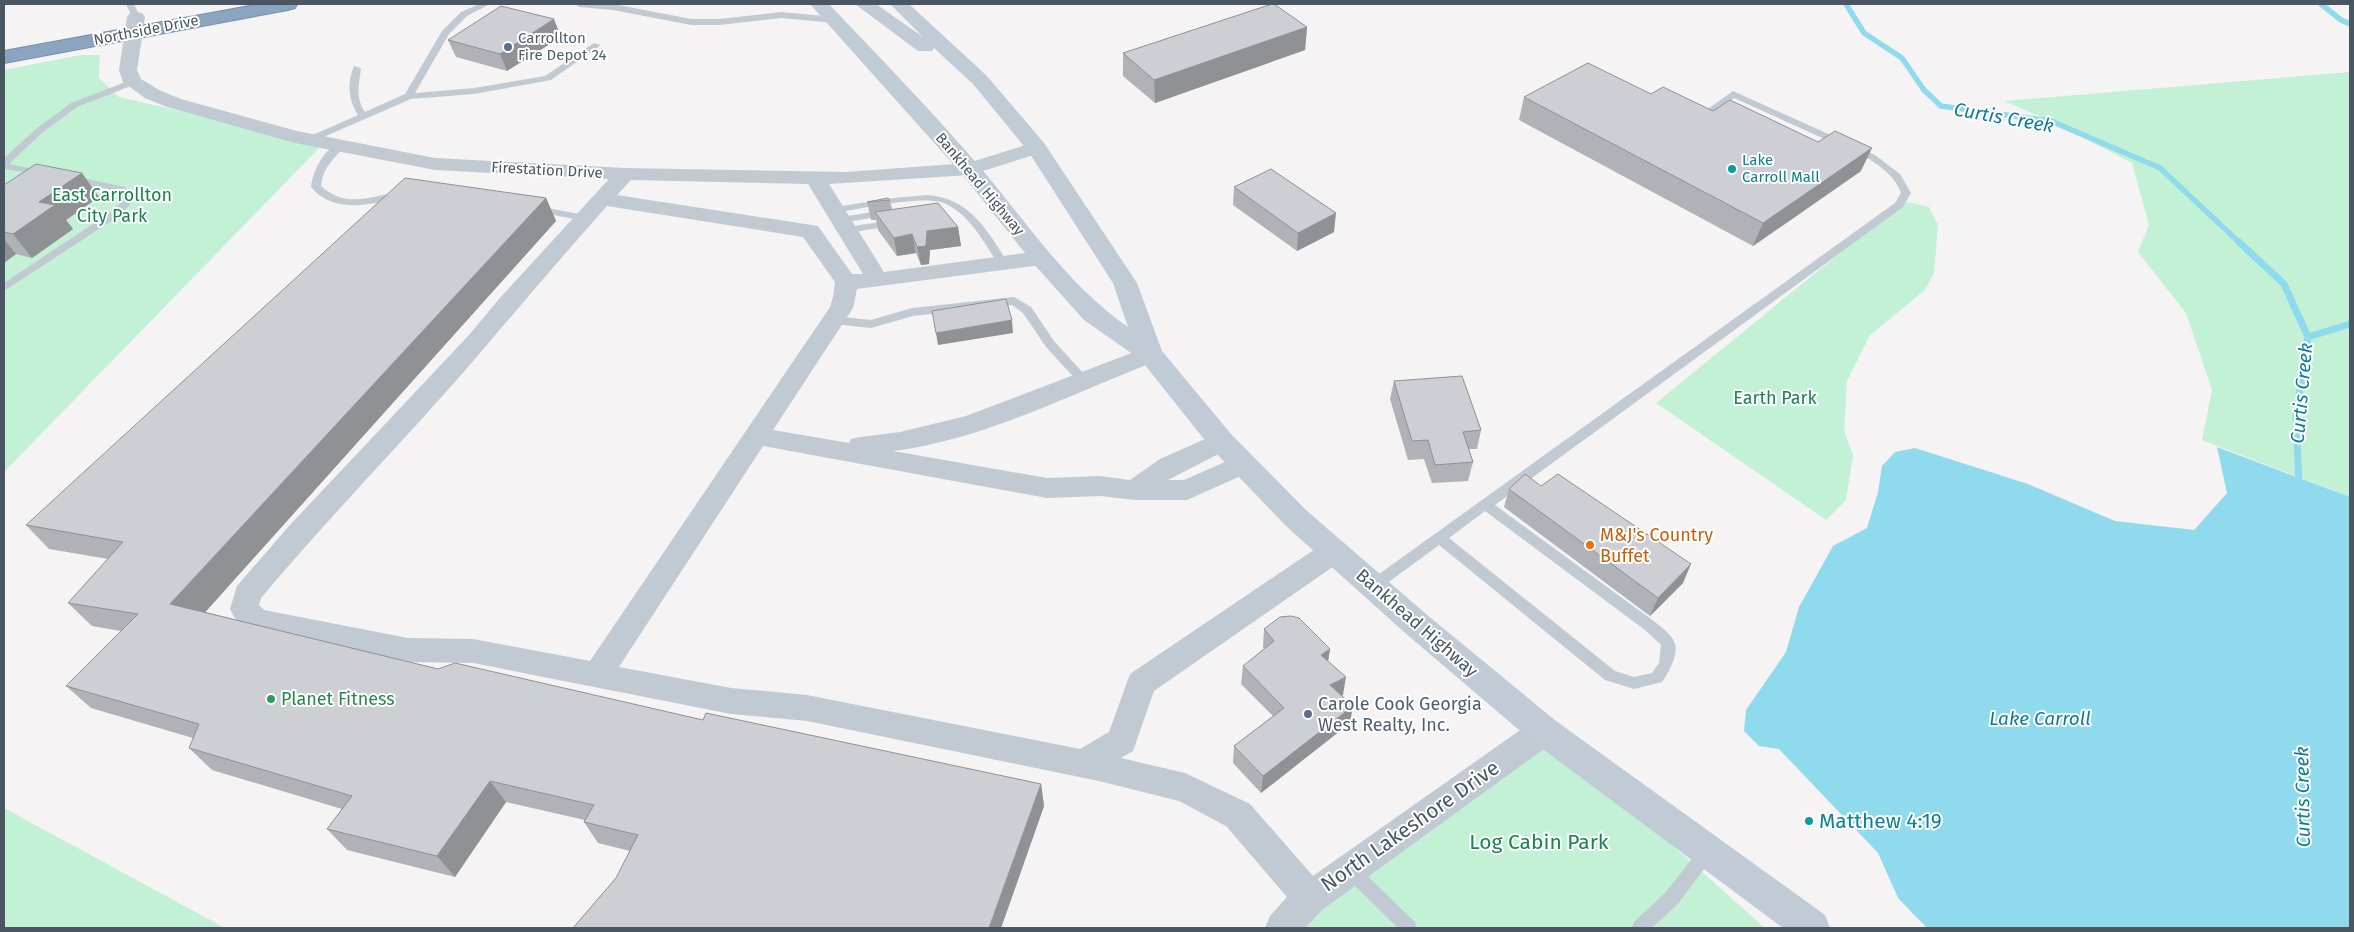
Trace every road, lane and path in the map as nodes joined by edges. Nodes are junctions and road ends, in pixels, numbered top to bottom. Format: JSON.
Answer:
{"nodes":[{"id":1,"x":209,"y":4,"type":"edge"},
{"id":2,"x":288,"y":4,"type":"edge"},
{"id":3,"x":486,"y":4,"type":"edge"},
{"id":4,"x":580,"y":4,"type":"edge"},
{"id":5,"x":819,"y":4,"type":"edge"},
{"id":6,"x":864,"y":4,"type":"edge"},
{"id":7,"x":899,"y":4,"type":"edge"},
{"id":8,"x":133,"y":18,"type":"edge"},
{"id":9,"x":835,"y":20,"type":"junction"},
{"id":10,"x":4,"y":42,"type":"edge"},
{"id":11,"x":598,"y":44,"type":"dead end"},
{"id":12,"x":4,"y":57,"type":"edge"},
{"id":13,"x":357,"y":68,"type":"dead end"},
{"id":14,"x":133,"y":82,"type":"junction"},
{"id":15,"x":988,"y":89,"type":"junction"},
{"id":16,"x":409,"y":96,"type":"junction"},
{"id":17,"x":363,"y":116,"type":"junction"},
{"id":18,"x":1697,"y":120,"type":"edge"},
{"id":19,"x":309,"y":140,"type":"junction"},
{"id":20,"x":340,"y":146,"type":"junction"},
{"id":21,"x":1036,"y":148,"type":"junction"},
{"id":22,"x":4,"y":165,"type":"edge"},
{"id":23,"x":970,"y":168,"type":"junction"},
{"id":24,"x":624,"y":174,"type":"junction"},
{"id":25,"x":814,"y":178,"type":"junction"},
{"id":26,"x":412,"y":194,"type":"edge"},
{"id":27,"x":526,"y":208,"type":"edge"},
{"id":28,"x":593,"y":208,"type":"junction"},
{"id":29,"x":841,"y":220,"type":"junction"},
{"id":30,"x":905,"y":221,"type":"edge"},
{"id":31,"x":1041,"y":258,"type":"junction"},
{"id":32,"x":1004,"y":263,"type":"junction"},
{"id":33,"x":878,"y":280,"type":"junction"},
{"id":34,"x":846,"y":282,"type":"junction"},
{"id":35,"x":4,"y":288,"type":"edge"},
{"id":36,"x":833,"y":320,"type":"junction"},
{"id":37,"x":1150,"y":354,"type":"junction"},
{"id":38,"x":1082,"y":380,"type":"junction"},
{"id":39,"x":756,"y":436,"type":"junction"},
{"id":40,"x":1221,"y":441,"type":"junction"},
{"id":41,"x":827,"y":449,"type":"junction"},
{"id":42,"x":1243,"y":464,"type":"junction"},
{"id":43,"x":1135,"y":490,"type":"junction"},
{"id":44,"x":1486,"y":505,"type":"junction"},
{"id":45,"x":1440,"y":538,"type":"junction"},
{"id":46,"x":1334,"y":551,"type":"junction"},
{"id":47,"x":1373,"y":586,"type":"junction"},
{"id":48,"x":597,"y":675,"type":"junction"},
{"id":49,"x":1544,"y":731,"type":"junction"},
{"id":50,"x":1083,"y":764,"type":"junction"},
{"id":51,"x":1708,"y":851,"type":"junction"},
{"id":52,"x":1349,"y":869,"type":"junction"},
{"id":53,"x":1310,"y":898,"type":"junction"},
{"id":54,"x":1282,"y":928,"type":"edge"},
{"id":55,"x":1409,"y":928,"type":"edge"},
{"id":56,"x":1640,"y":928,"type":"edge"},
{"id":57,"x":1812,"y":928,"type":"edge"}],
"edges":[{"from":1,"to":8,"type":"highway","name":"Northside Drive"},
{"from":2,"to":8,"type":"highway","name":"Northside Drive"},
{"from":3,"to":16,"type":"lane"},
{"from":4,"to":9,"type":"lane"},
{"from":5,"to":9,"type":"main road","name":"Bankhead Highway"},
{"from":6,"to":15,"type":"main road"},
{"from":7,"to":15,"type":"main road","name":"Bankhead Highway"},
{"from":8,"to":10,"type":"highway","name":"Northside Drive"},
{"from":8,"to":12,"type":"highway","name":"Northside Drive"},
{"from":8,"to":14,"type":"street"},
{"from":9,"to":23,"type":"main road","name":"Bankhead Highway"},
{"from":11,"to":16,"type":"lane"},
{"from":13,"to":17,"type":"lane"},
{"from":14,"to":19,"type":"street","name":"Firestation Drive"},
{"from":14,"to":22,"type":"lane"},
{"from":15,"to":21,"type":"main road","name":"Bankhead Highway"},
{"from":16,"to":17,"type":"lane"},
{"from":17,"to":19,"type":"lane"},
{"from":18,"to":44,"type":"lane"},
{"from":19,"to":20,"type":"street","name":"Firestation Drive"},
{"from":20,"to":24,"type":"street","name":"Firestation Drive"},
{"from":20,"to":26,"type":"lane"},
{"from":21,"to":23,"type":"street","name":"Firestation Drive"},
{"from":21,"to":37,"type":"main road","name":"Bankhead Highway"},
{"from":22,"to":35,"type":"lane"},
{"from":23,"to":25,"type":"street","name":"Firestation Drive"},
{"from":23,"to":31,"type":"main road","name":"Bankhead Highway"},
{"from":24,"to":25,"type":"street","name":"Firestation Drive"},
{"from":24,"to":28,"type":"street"},
{"from":25,"to":29,"type":"street"},
{"from":27,"to":28,"type":"lane"},
{"from":28,"to":34,"type":"street"},
{"from":28,"to":48,"type":"street"},
{"from":29,"to":30,"type":"lane"},
{"from":29,"to":32,"type":"lane"},
{"from":29,"to":33,"type":"street"},
{"from":31,"to":32,"type":"street"},
{"from":31,"to":37,"type":"main road","name":"Bankhead Highway"},
{"from":32,"to":33,"type":"street"},
{"from":33,"to":34,"type":"street"},
{"from":34,"to":36,"type":"street"},
{"from":36,"to":38,"type":"lane"},
{"from":36,"to":39,"type":"street"},
{"from":37,"to":38,"type":"street"},
{"from":37,"to":40,"type":"main road","name":"Bankhead Highway"},
{"from":38,"to":41,"type":"street"},
{"from":39,"to":41,"type":"street"},
{"from":39,"to":48,"type":"street"},
{"from":40,"to":42,"type":"main road","name":"Bankhead Highway"},
{"from":40,"to":43,"type":"street"},
{"from":41,"to":43,"type":"street"},
{"from":42,"to":43,"type":"street"},
{"from":42,"to":46,"type":"main road","name":"Bankhead Highway"},
{"from":44,"to":45,"type":"lane"},
{"from":44,"to":45,"type":"lane"},
{"from":45,"to":47,"type":"lane"},
{"from":46,"to":47,"type":"main road","name":"Bankhead Highway"},
{"from":46,"to":50,"type":"street"},
{"from":47,"to":49,"type":"main road","name":"Bankhead Highway"},
{"from":48,"to":50,"type":"street"},
{"from":49,"to":51,"type":"main road","name":"Bankhead Highway"},
{"from":49,"to":52,"type":"street","name":"North Lakeshore Drive"},
{"from":50,"to":53,"type":"street"},
{"from":51,"to":56,"type":"lane"},
{"from":51,"to":57,"type":"main road","name":"Bankhead Highway"},
{"from":52,"to":53,"type":"street","name":"North Lakeshore Drive"},
{"from":52,"to":55,"type":"lane"},
{"from":53,"to":54,"type":"street","name":"North Lakeshore Drive"}]}
